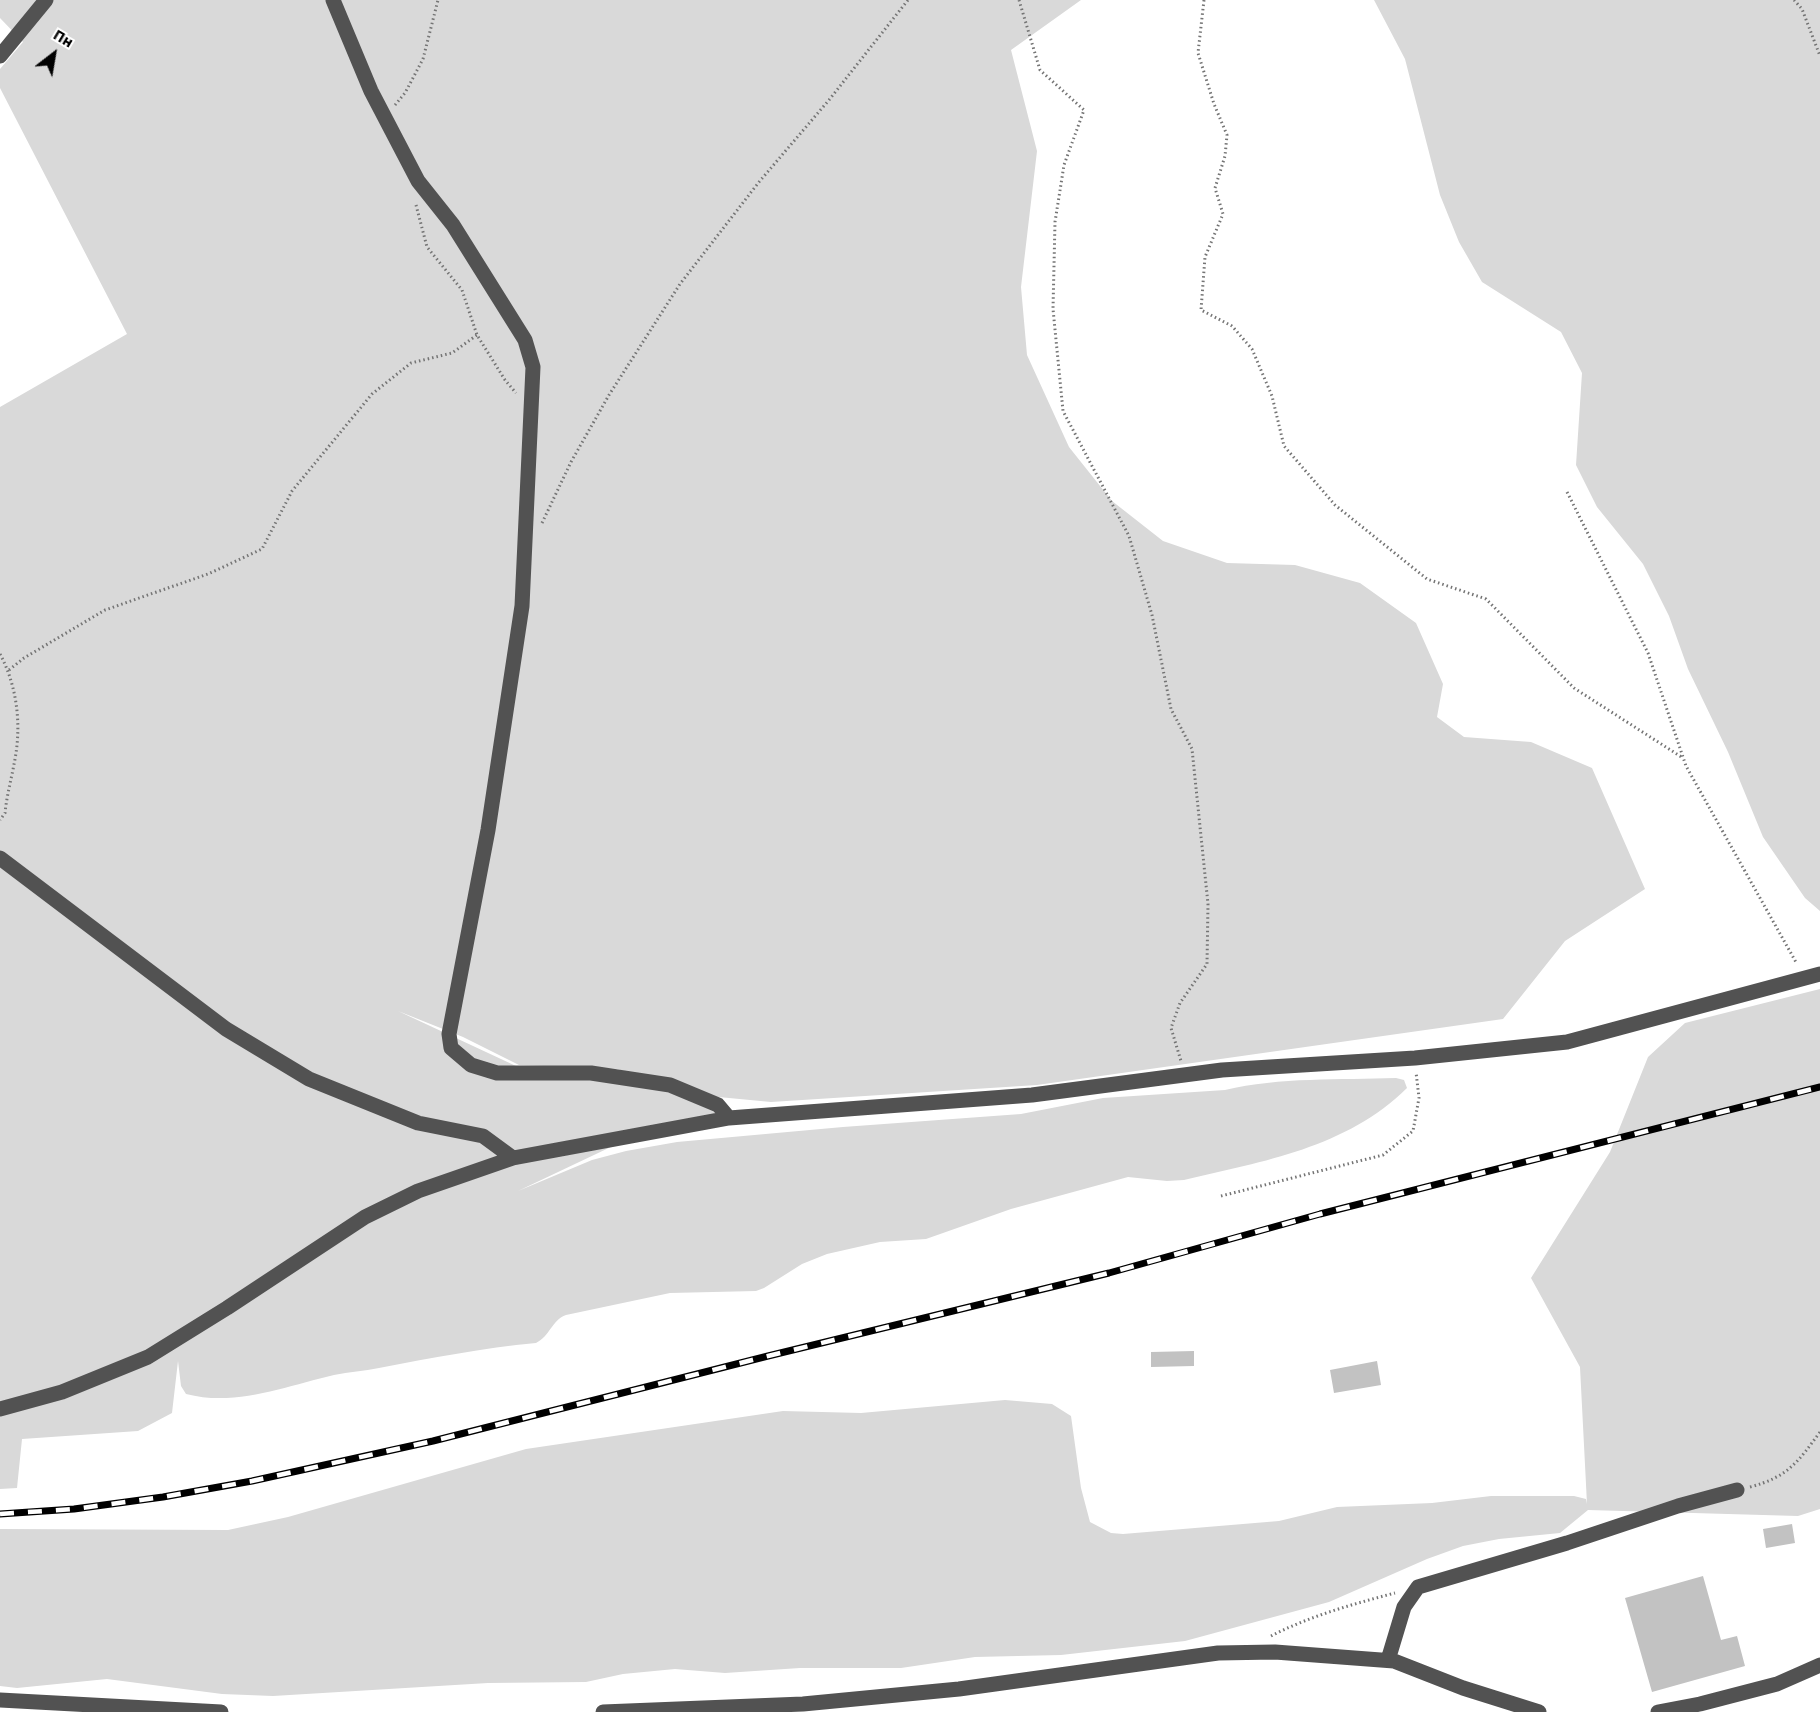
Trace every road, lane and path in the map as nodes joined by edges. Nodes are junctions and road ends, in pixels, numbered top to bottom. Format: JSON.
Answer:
{"nodes":[{"id":1,"x":46,"y":0,"type":"edge"},
{"id":2,"x":333,"y":0,"type":"edge"},
{"id":3,"x":438,"y":0,"type":"edge"},
{"id":4,"x":908,"y":0,"type":"edge"},
{"id":5,"x":1019,"y":0,"type":"edge"},
{"id":6,"x":1204,"y":0,"type":"edge"},
{"id":7,"x":1794,"y":0,"type":"edge"},
{"id":8,"x":0,"y":56,"type":"edge"},
{"id":9,"x":1820,"y":56,"type":"edge"},
{"id":10,"x":381,"y":111,"type":"junction"},
{"id":11,"x":415,"y":204,"type":"dead end"},
{"id":12,"x":477,"y":335,"type":"junction"},
{"id":13,"x":531,"y":411,"type":"junction"},
{"id":14,"x":1568,"y":492,"type":"dead end"},
{"id":15,"x":538,"y":531,"type":"dead end"},
{"id":16,"x":0,"y":654,"type":"edge"},
{"id":17,"x":9,"y":670,"type":"junction"},
{"id":18,"x":1683,"y":758,"type":"junction"},
{"id":19,"x":0,"y":820,"type":"edge"},
{"id":20,"x":0,"y":858,"type":"edge"},
{"id":21,"x":1813,"y":976,"type":"edge"},
{"id":22,"x":1415,"y":1058,"type":"junction"},
{"id":23,"x":1186,"y":1075,"type":"junction"},
{"id":24,"x":729,"y":1118,"type":"junction"},
{"id":25,"x":513,"y":1158,"type":"junction"},
{"id":26,"x":1221,"y":1196,"type":"dead end"},
{"id":27,"x":0,"y":1409,"type":"edge"},
{"id":28,"x":1820,"y":1432,"type":"edge"},
{"id":29,"x":1737,"y":1491,"type":"joint"},
{"id":30,"x":1418,"y":1587,"type":"junction"},
{"id":31,"x":1268,"y":1637,"type":"dead end"},
{"id":32,"x":1388,"y":1660,"type":"junction"},
{"id":33,"x":1820,"y":1665,"type":"edge"},
{"id":34,"x":0,"y":1700,"type":"edge"},
{"id":35,"x":221,"y":1712,"type":"edge"},
{"id":36,"x":603,"y":1712,"type":"edge"},
{"id":37,"x":1539,"y":1712,"type":"edge"},
{"id":38,"x":1658,"y":1712,"type":"edge"}],
"edges":[{"from":1,"to":8,"type":"lane"},
{"from":2,"to":10,"type":"lane"},
{"from":3,"to":10,"type":"path"},
{"from":4,"to":15,"type":"path"},
{"from":5,"to":23,"type":"path"},
{"from":6,"to":18,"type":"path"},
{"from":7,"to":9,"type":"path"},
{"from":10,"to":13,"type":"lane"},
{"from":11,"to":12,"type":"path"},
{"from":12,"to":13,"type":"path"},
{"from":12,"to":17,"type":"path"},
{"from":13,"to":24,"type":"lane"},
{"from":14,"to":18,"type":"path"},
{"from":16,"to":17,"type":"path"},
{"from":17,"to":19,"type":"path"},
{"from":18,"to":21,"type":"path"},
{"from":20,"to":25,"type":"lane"},
{"from":21,"to":22,"type":"lane"},
{"from":22,"to":23,"type":"lane"},
{"from":22,"to":26,"type":"path"},
{"from":23,"to":24,"type":"lane"},
{"from":24,"to":25,"type":"lane"},
{"from":25,"to":27,"type":"lane"},
{"from":28,"to":29,"type":"path"},
{"from":29,"to":30,"type":"lane"},
{"from":30,"to":31,"type":"path"},
{"from":30,"to":32,"type":"lane"},
{"from":32,"to":36,"type":"lane"},
{"from":32,"to":37,"type":"lane"},
{"from":33,"to":38,"type":"lane"},
{"from":34,"to":35,"type":"lane"}]}
